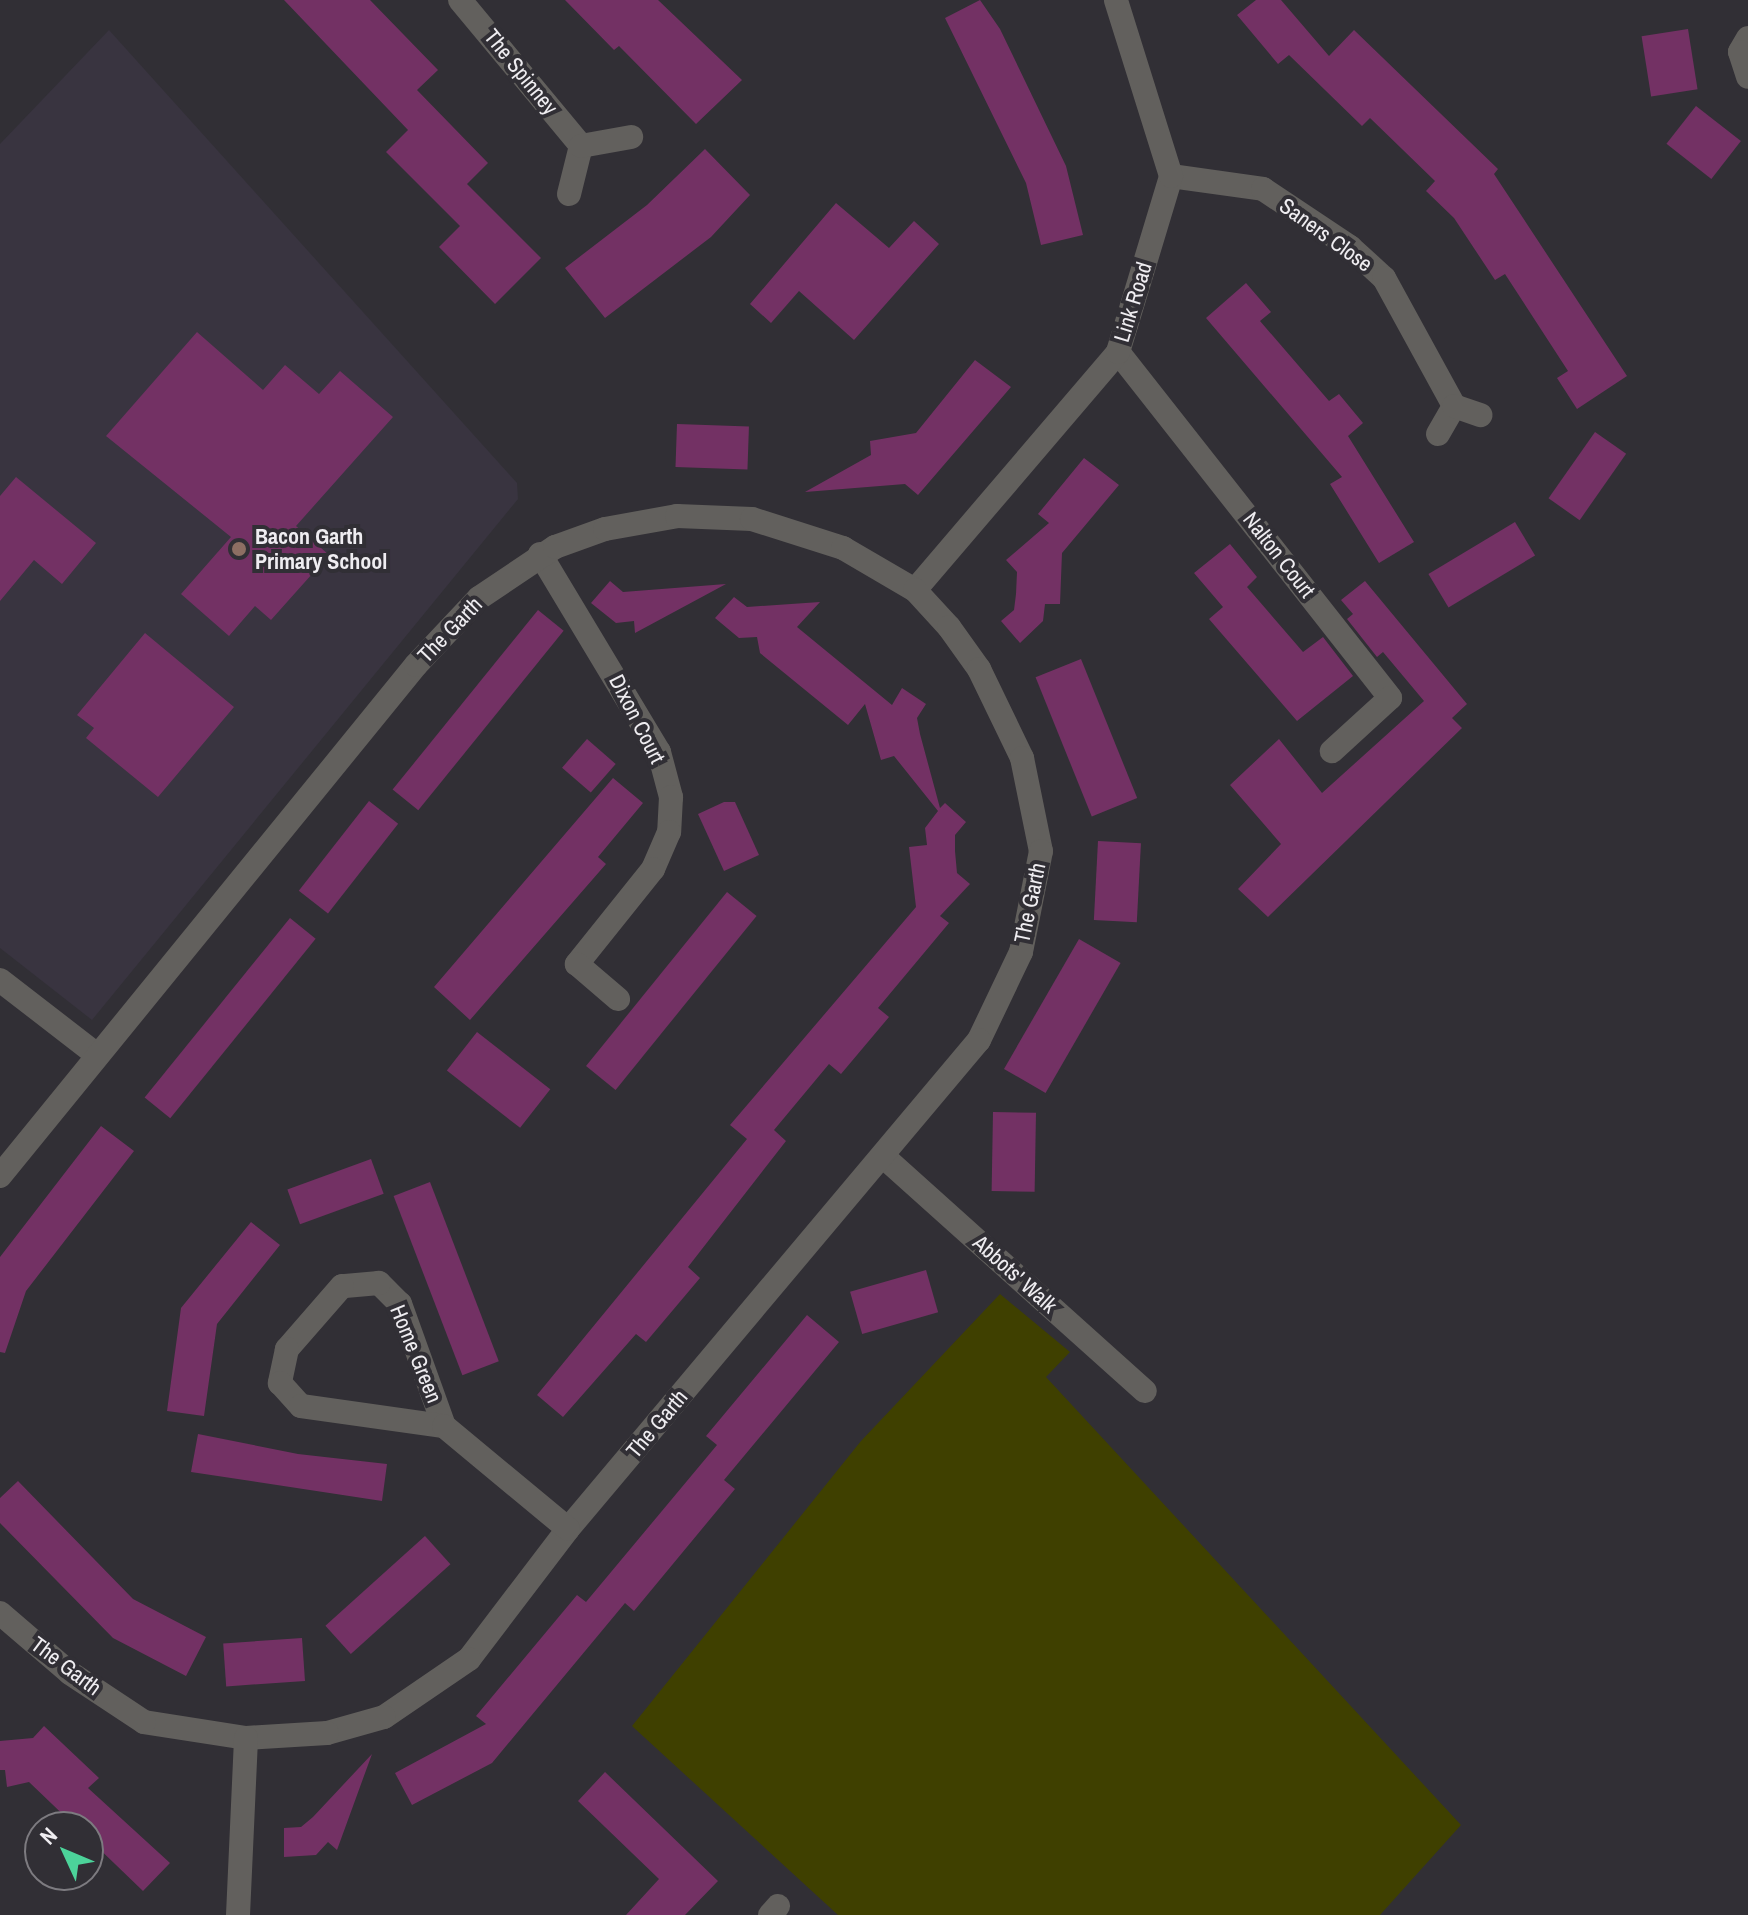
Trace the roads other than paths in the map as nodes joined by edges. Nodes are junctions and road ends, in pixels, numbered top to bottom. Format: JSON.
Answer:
{"nodes":[{"id":1,"x":460,"y":0,"type":"edge"},
{"id":2,"x":1116,"y":0,"type":"edge"},
{"id":3,"x":1748,"y":38,"type":"edge"},
{"id":4,"x":1748,"y":77,"type":"edge"},
{"id":5,"x":631,"y":137,"type":"dead end"},
{"id":6,"x":581,"y":146,"type":"junction"},
{"id":7,"x":1171,"y":176,"type":"junction"},
{"id":8,"x":569,"y":194,"type":"dead end"},
{"id":9,"x":1118,"y":352,"type":"junction"},
{"id":10,"x":1454,"y":406,"type":"junction"},
{"id":11,"x":1480,"y":415,"type":"dead end"},
{"id":12,"x":1438,"y":434,"type":"dead end"},
{"id":13,"x":540,"y":554,"type":"junction"},
{"id":14,"x":915,"y":590,"type":"junction"},
{"id":15,"x":1332,"y":751,"type":"dead end"},
{"id":16,"x":0,"y":980,"type":"edge"},
{"id":17,"x":618,"y":999,"type":"dead end"},
{"id":18,"x":97,"y":1055,"type":"junction"},
{"id":19,"x":885,"y":1158,"type":"junction"},
{"id":20,"x":0,"y":1176,"type":"edge"},
{"id":21,"x":1145,"y":1391,"type":"dead end"},
{"id":22,"x":444,"y":1426,"type":"junction"},
{"id":23,"x":568,"y":1529,"type":"junction"},
{"id":24,"x":0,"y":1613,"type":"edge"},
{"id":25,"x":246,"y":1738,"type":"junction"},
{"id":26,"x":238,"y":1915,"type":"edge"}],
"edges":[{"from":1,"to":6,"type":"street","name":"The Spinney"},
{"from":2,"to":7,"type":"street"},
{"from":3,"to":4,"type":"street"},
{"from":5,"to":6,"type":"street"},
{"from":6,"to":8,"type":"street"},
{"from":7,"to":9,"type":"street","name":"Link Road"},
{"from":7,"to":10,"type":"street","name":"Saners Close"},
{"from":9,"to":14,"type":"street","name":"Link Road"},
{"from":9,"to":15,"type":"street","name":"Nalton Court"},
{"from":10,"to":11,"type":"street"},
{"from":10,"to":12,"type":"street"},
{"from":13,"to":14,"type":"street","name":"The Garth"},
{"from":13,"to":17,"type":"street","name":"Dixon Court"},
{"from":13,"to":18,"type":"street","name":"The Garth"},
{"from":14,"to":19,"type":"street","name":"The Garth"},
{"from":16,"to":18,"type":"street"},
{"from":18,"to":20,"type":"street","name":"The Garth"},
{"from":19,"to":21,"type":"street","name":"Abbots' Walk"},
{"from":19,"to":23,"type":"street","name":"The Garth"},
{"from":22,"to":22,"type":"street","name":"Home Green"},
{"from":22,"to":23,"type":"street","name":"Home Green"},
{"from":23,"to":25,"type":"street","name":"The Garth"},
{"from":24,"to":25,"type":"street","name":"The Garth"},
{"from":25,"to":26,"type":"street"}]}
